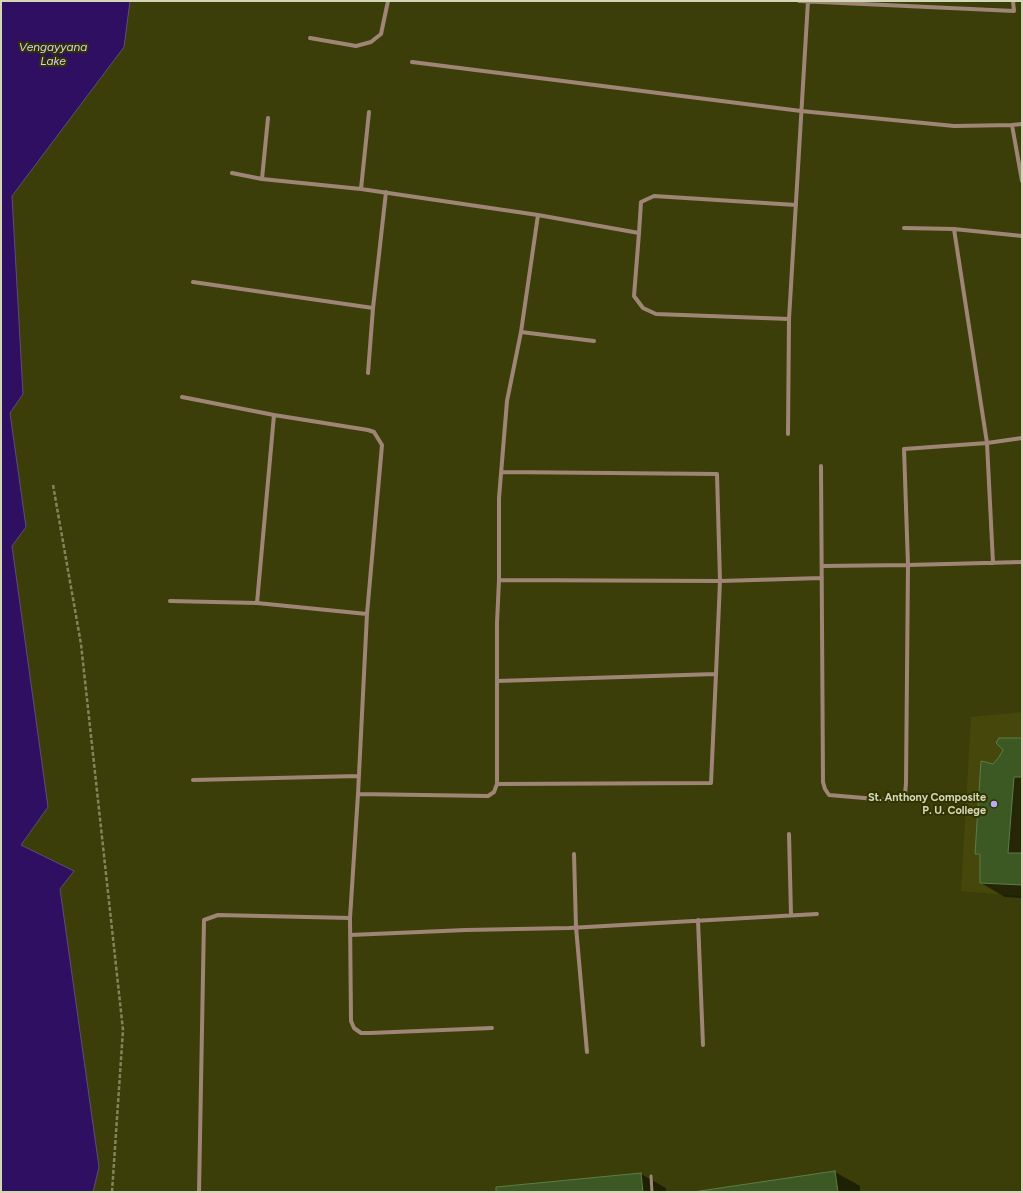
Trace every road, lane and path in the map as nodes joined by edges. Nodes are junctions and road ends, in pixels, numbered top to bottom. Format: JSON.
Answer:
{"nodes":[{"id":1,"x":388,"y":1,"type":"edge"},
{"id":2,"x":799,"y":1,"type":"edge"},
{"id":3,"x":808,"y":1,"type":"edge"},
{"id":4,"x":1013,"y":1,"type":"edge"},
{"id":5,"x":310,"y":38,"type":"dead end"},
{"id":6,"x":412,"y":62,"type":"dead end"},
{"id":7,"x":801,"y":111,"type":"junction"},
{"id":8,"x":369,"y":112,"type":"dead end"},
{"id":9,"x":268,"y":118,"type":"dead end"},
{"id":10,"x":1022,"y":124,"type":"edge"},
{"id":11,"x":1012,"y":125,"type":"junction"},
{"id":12,"x":232,"y":173,"type":"dead end"},
{"id":13,"x":262,"y":179,"type":"junction"},
{"id":14,"x":1022,"y":181,"type":"edge"},
{"id":15,"x":361,"y":189,"type":"junction"},
{"id":16,"x":386,"y":192,"type":"junction"},
{"id":17,"x":796,"y":205,"type":"junction"},
{"id":18,"x":538,"y":215,"type":"junction"},
{"id":19,"x":904,"y":228,"type":"dead end"},
{"id":20,"x":954,"y":229,"type":"junction"},
{"id":21,"x":639,"y":233,"type":"junction"},
{"id":22,"x":1022,"y":236,"type":"edge"},
{"id":23,"x":193,"y":282,"type":"dead end"},
{"id":24,"x":373,"y":308,"type":"junction"},
{"id":25,"x":789,"y":319,"type":"junction"},
{"id":26,"x":521,"y":332,"type":"junction"},
{"id":27,"x":594,"y":340,"type":"dead end"},
{"id":28,"x":368,"y":373,"type":"dead end"},
{"id":29,"x":182,"y":397,"type":"dead end"},
{"id":30,"x":274,"y":415,"type":"junction"},
{"id":31,"x":788,"y":434,"type":"dead end"},
{"id":32,"x":1022,"y":438,"type":"edge"},
{"id":33,"x":987,"y":443,"type":"junction"},
{"id":34,"x":821,"y":466,"type":"dead end"},
{"id":35,"x":502,"y":472,"type":"junction"},
{"id":36,"x":53,"y":485,"type":"dead end"},
{"id":37,"x":1022,"y":562,"type":"edge"},
{"id":38,"x":993,"y":563,"type":"junction"},
{"id":39,"x":908,"y":565,"type":"junction"},
{"id":40,"x":822,"y":566,"type":"junction"},
{"id":41,"x":822,"y":578,"type":"junction"},
{"id":42,"x":499,"y":580,"type":"junction"},
{"id":43,"x":720,"y":581,"type":"junction"},
{"id":44,"x":170,"y":601,"type":"dead end"},
{"id":45,"x":257,"y":603,"type":"junction"},
{"id":46,"x":367,"y":614,"type":"junction"},
{"id":47,"x":716,"y":674,"type":"junction"},
{"id":48,"x":497,"y":681,"type":"junction"},
{"id":49,"x":358,"y":776,"type":"junction"},
{"id":50,"x":193,"y":780,"type":"dead end"},
{"id":51,"x":497,"y":784,"type":"junction"},
{"id":52,"x":358,"y":794,"type":"junction"},
{"id":53,"x":789,"y":834,"type":"dead end"},
{"id":54,"x":574,"y":854,"type":"dead end"},
{"id":55,"x":816,"y":914,"type":"dead end"},
{"id":56,"x":791,"y":915,"type":"junction"},
{"id":57,"x":350,"y":918,"type":"junction"},
{"id":58,"x":698,"y":920,"type":"junction"},
{"id":59,"x":576,"y":927,"type":"junction"},
{"id":60,"x":350,"y":935,"type":"junction"},
{"id":61,"x":492,"y":1028,"type":"dead end"},
{"id":62,"x":703,"y":1045,"type":"dead end"},
{"id":63,"x":587,"y":1052,"type":"dead end"},
{"id":64,"x":651,"y":1176,"type":"dead end"},
{"id":65,"x":112,"y":1192,"type":"edge"},
{"id":66,"x":199,"y":1192,"type":"edge"},
{"id":67,"x":652,"y":1192,"type":"edge"}],
"edges":[{"from":1,"to":5,"type":"street"},
{"from":2,"to":3,"type":"street"},
{"from":3,"to":4,"type":"street"},
{"from":3,"to":7,"type":"street"},
{"from":6,"to":7,"type":"street"},
{"from":7,"to":11,"type":"street"},
{"from":7,"to":17,"type":"street"},
{"from":8,"to":15,"type":"street"},
{"from":9,"to":13,"type":"street"},
{"from":10,"to":11,"type":"street"},
{"from":11,"to":14,"type":"street"},
{"from":12,"to":13,"type":"street"},
{"from":13,"to":15,"type":"street"},
{"from":15,"to":16,"type":"street"},
{"from":16,"to":18,"type":"street"},
{"from":16,"to":24,"type":"street"},
{"from":17,"to":21,"type":"street"},
{"from":17,"to":25,"type":"street"},
{"from":18,"to":21,"type":"street"},
{"from":18,"to":26,"type":"street"},
{"from":19,"to":20,"type":"street"},
{"from":20,"to":22,"type":"street"},
{"from":20,"to":33,"type":"street"},
{"from":21,"to":25,"type":"street"},
{"from":23,"to":24,"type":"street"},
{"from":24,"to":28,"type":"street"},
{"from":25,"to":31,"type":"street"},
{"from":26,"to":27,"type":"street"},
{"from":26,"to":35,"type":"street"},
{"from":29,"to":30,"type":"street"},
{"from":30,"to":45,"type":"street"},
{"from":30,"to":46,"type":"street"},
{"from":32,"to":33,"type":"street"},
{"from":33,"to":38,"type":"street"},
{"from":33,"to":39,"type":"street"},
{"from":34,"to":40,"type":"street"},
{"from":35,"to":42,"type":"street"},
{"from":35,"to":43,"type":"street"},
{"from":36,"to":65,"type":"path"},
{"from":37,"to":38,"type":"street"},
{"from":38,"to":39,"type":"street"},
{"from":39,"to":40,"type":"street"},
{"from":39,"to":41,"type":"street"},
{"from":40,"to":41,"type":"street"},
{"from":41,"to":43,"type":"street"},
{"from":42,"to":43,"type":"street"},
{"from":42,"to":48,"type":"street"},
{"from":43,"to":47,"type":"street"},
{"from":44,"to":45,"type":"street"},
{"from":45,"to":46,"type":"street"},
{"from":46,"to":49,"type":"street"},
{"from":47,"to":48,"type":"street"},
{"from":47,"to":51,"type":"street"},
{"from":48,"to":51,"type":"street"},
{"from":49,"to":50,"type":"street"},
{"from":49,"to":52,"type":"street"},
{"from":51,"to":52,"type":"street"},
{"from":52,"to":57,"type":"street"},
{"from":53,"to":56,"type":"street"},
{"from":54,"to":59,"type":"street"},
{"from":55,"to":56,"type":"street"},
{"from":56,"to":58,"type":"street"},
{"from":57,"to":60,"type":"street"},
{"from":57,"to":66,"type":"street"},
{"from":58,"to":59,"type":"street"},
{"from":58,"to":62,"type":"street"},
{"from":59,"to":60,"type":"street"},
{"from":59,"to":63,"type":"street"},
{"from":60,"to":61,"type":"street"},
{"from":64,"to":67,"type":"lane"}]}
